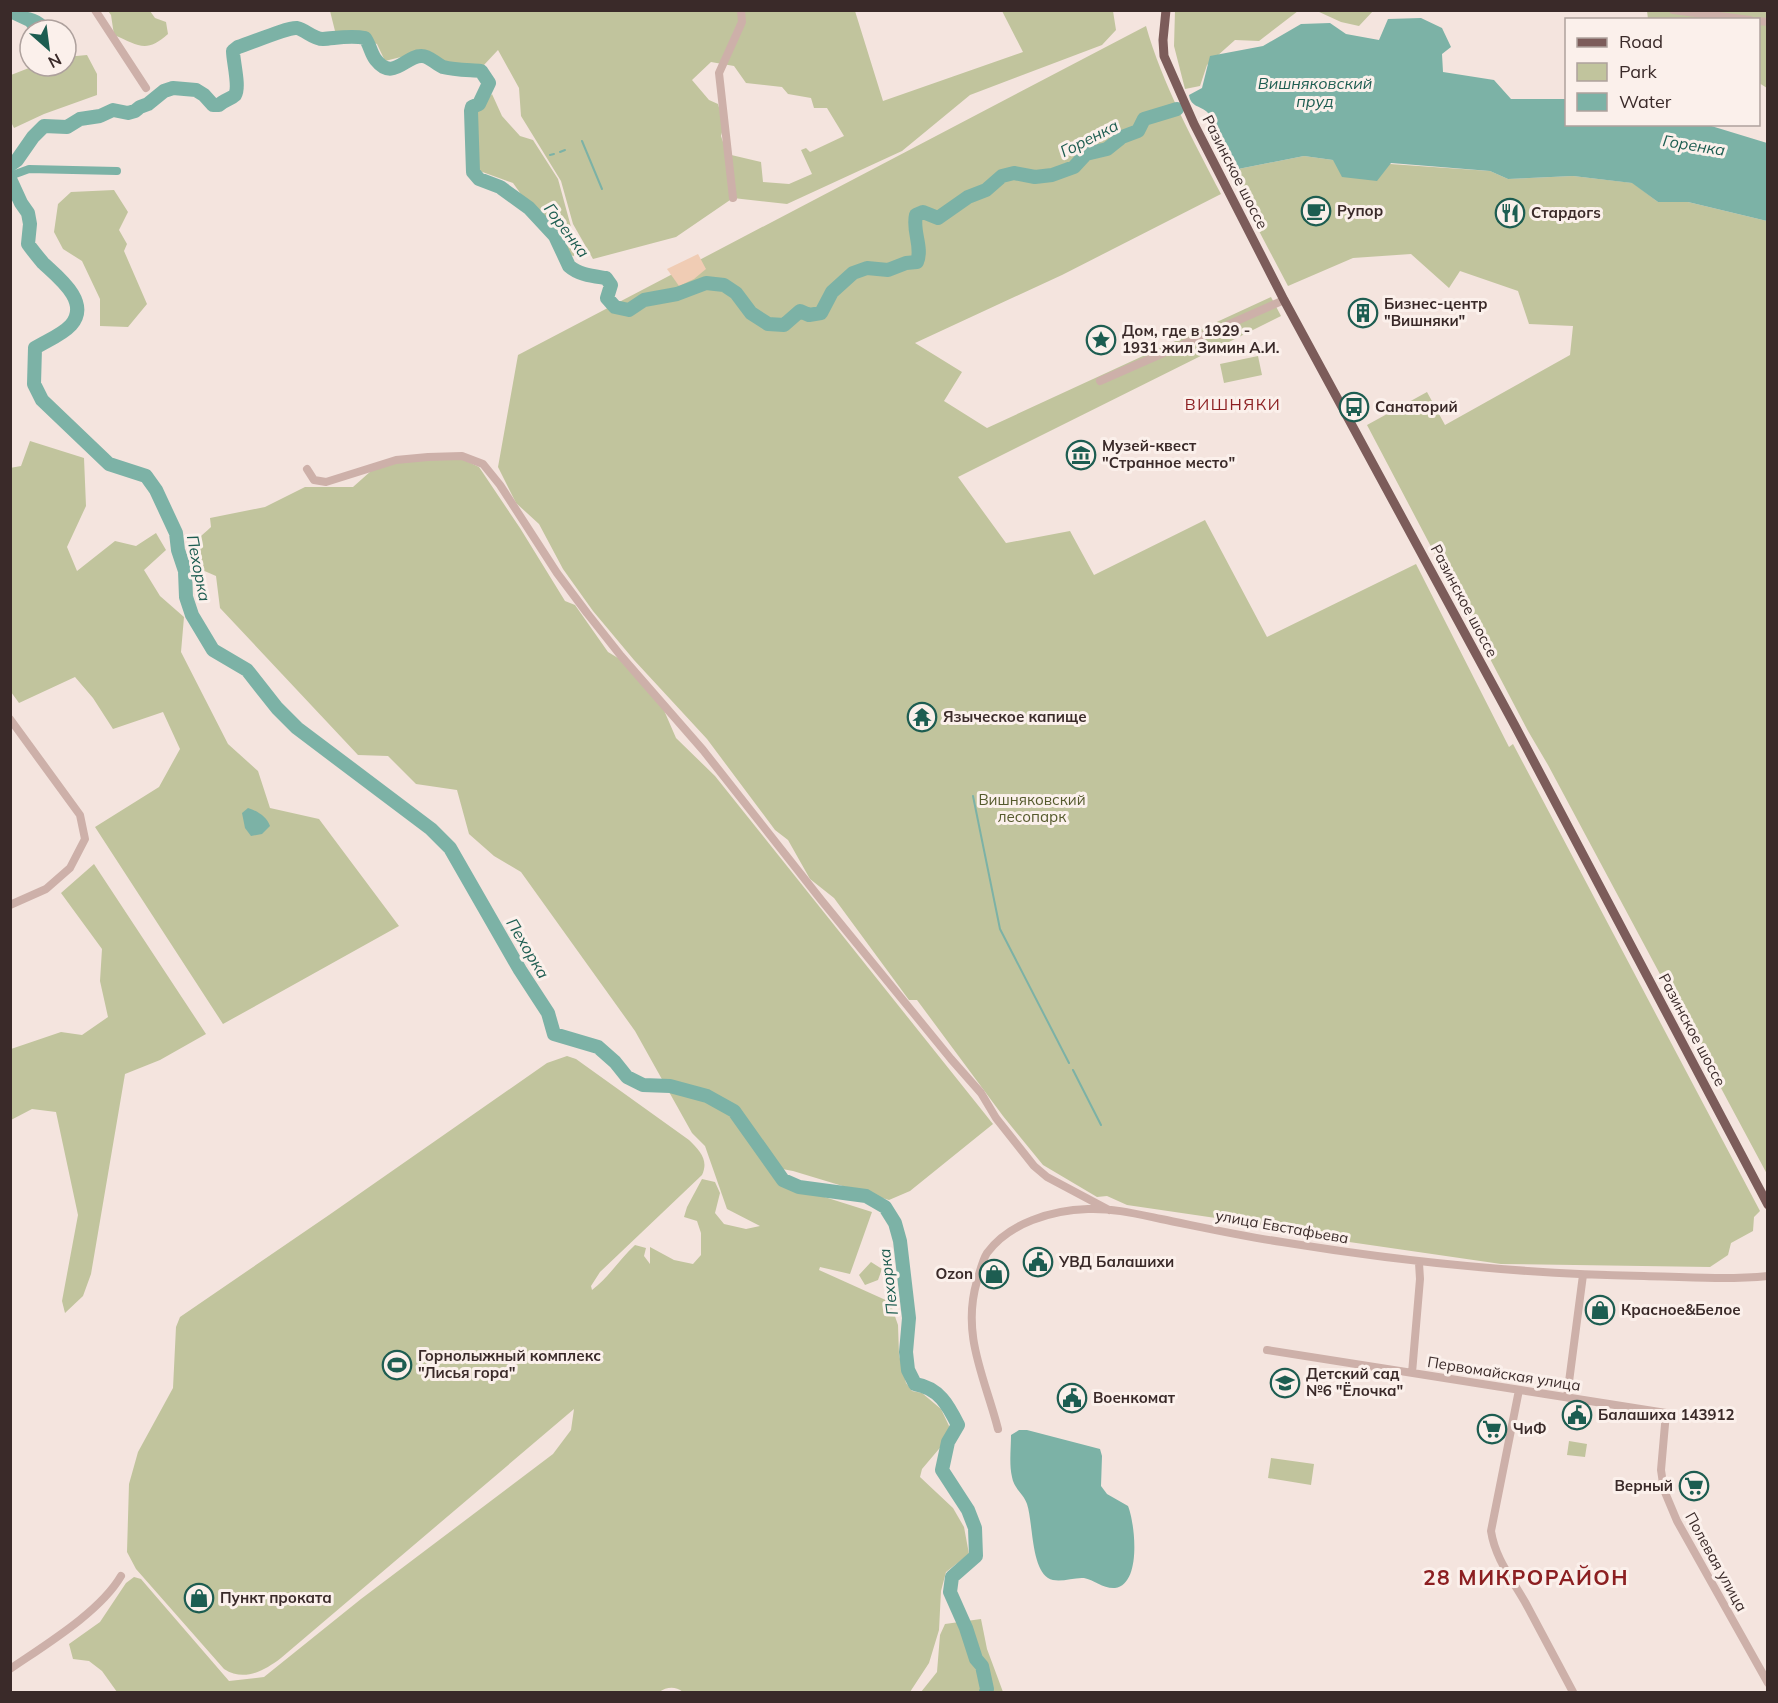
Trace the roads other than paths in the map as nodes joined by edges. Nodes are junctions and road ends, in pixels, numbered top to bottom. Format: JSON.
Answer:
{"nodes":[{"id":1,"x":95,"y":10,"type":"edge"},
{"id":2,"x":741,"y":10,"type":"edge"},
{"id":3,"x":1166,"y":10,"type":"edge"},
{"id":4,"x":1673,"y":10,"type":"edge"},
{"id":5,"x":1735,"y":18,"type":"edge"},
{"id":6,"x":146,"y":88,"type":"dead end"},
{"id":7,"x":733,"y":198,"type":"dead end"},
{"id":8,"x":1284,"y":300,"type":"junction"},
{"id":9,"x":1100,"y":381,"type":"dead end"},
{"id":10,"x":308,"y":469,"type":"dead end"},
{"id":11,"x":10,"y":718,"type":"edge"},
{"id":12,"x":10,"y":905,"type":"edge"},
{"id":13,"x":1766,"y":1201,"type":"edge"},
{"id":14,"x":1109,"y":1210,"type":"junction"},
{"id":15,"x":1419,"y":1263,"type":"junction"},
{"id":16,"x":1583,"y":1275,"type":"junction"},
{"id":17,"x":1767,"y":1276,"type":"edge"},
{"id":18,"x":1267,"y":1350,"type":"dead end"},
{"id":19,"x":1412,"y":1373,"type":"junction"},
{"id":20,"x":1519,"y":1390,"type":"junction"},
{"id":21,"x":1567,"y":1397,"type":"junction"},
{"id":22,"x":1666,"y":1413,"type":"joint"},
{"id":23,"x":998,"y":1429,"type":"dead end"},
{"id":24,"x":121,"y":1576,"type":"dead end"},
{"id":25,"x":10,"y":1669,"type":"edge"},
{"id":26,"x":1767,"y":1683,"type":"edge"},
{"id":27,"x":1573,"y":1692,"type":"edge"}],
"edges":[{"from":1,"to":6,"type":"street"},
{"from":2,"to":7,"type":"street"},
{"from":3,"to":8,"type":"main road","name":"Разинское шоссе"},
{"from":4,"to":5,"type":"street"},
{"from":8,"to":9,"type":"street"},
{"from":8,"to":13,"type":"main road","name":"Разинское шоссе"},
{"from":10,"to":14,"type":"street"},
{"from":11,"to":12,"type":"street"},
{"from":14,"to":15,"type":"street","name":"улица Евстафьева"},
{"from":14,"to":23,"type":"street","name":"улица Евстафьева"},
{"from":15,"to":16,"type":"street","name":"улица Евстафьева"},
{"from":15,"to":19,"type":"street"},
{"from":16,"to":17,"type":"street","name":"улица Евстафьева"},
{"from":16,"to":21,"type":"street"},
{"from":18,"to":19,"type":"street","name":"Первомайская улица"},
{"from":19,"to":20,"type":"street","name":"Первомайская улица"},
{"from":20,"to":21,"type":"street","name":"Первомайская улица"},
{"from":20,"to":27,"type":"street"},
{"from":21,"to":22,"type":"street","name":"Первомайская улица"},
{"from":22,"to":26,"type":"street","name":"Полевая улица"},
{"from":24,"to":25,"type":"street"}]}
